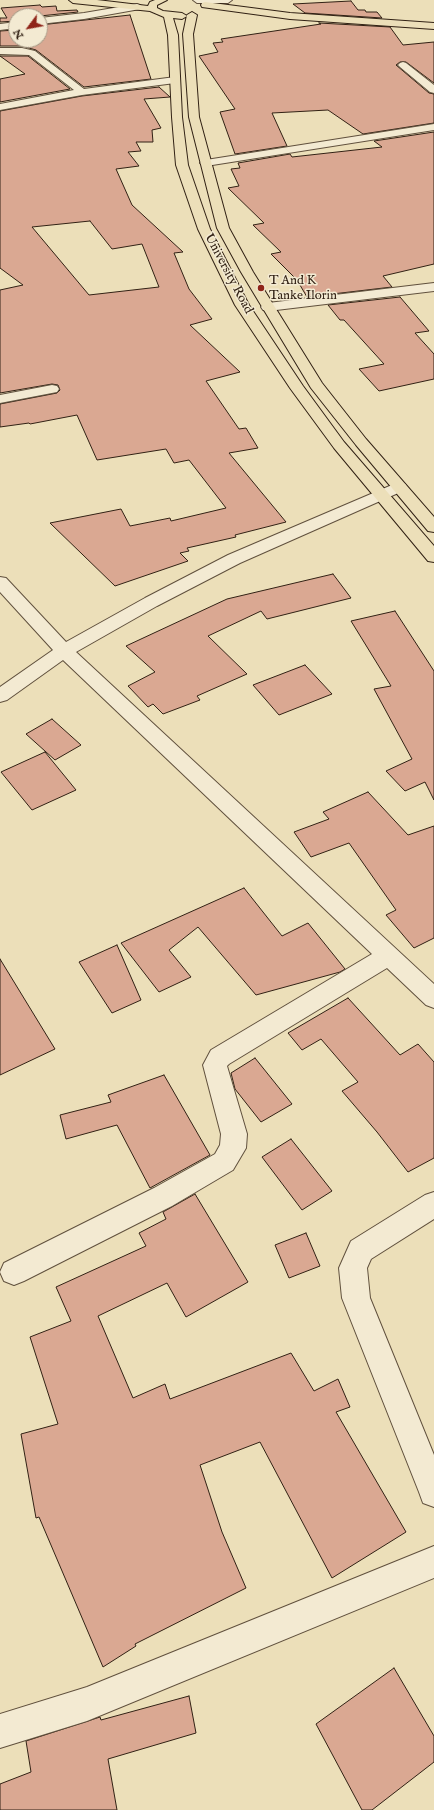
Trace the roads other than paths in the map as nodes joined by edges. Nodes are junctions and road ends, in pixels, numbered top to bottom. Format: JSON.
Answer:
{"nodes":[{"id":1,"x":73,"y":0,"type":"edge"},
{"id":2,"x":121,"y":0,"type":"edge"},
{"id":3,"x":228,"y":0,"type":"edge"},
{"id":4,"x":199,"y":2,"type":"edge"},
{"id":5,"x":157,"y":4,"type":"edge"},
{"id":6,"x":137,"y":7,"type":"junction"},
{"id":7,"x":195,"y":14,"type":"junction"},
{"id":8,"x":168,"y":15,"type":"junction"},
{"id":9,"x":290,"y":16,"type":"junction"},
{"id":10,"x":48,"y":21,"type":"edge"},
{"id":11,"x":434,"y":26,"type":"edge"},
{"id":12,"x":0,"y":51,"type":"edge"},
{"id":13,"x":403,"y":65,"type":"dead end"},
{"id":14,"x":175,"y":80,"type":"junction"},
{"id":15,"x":434,"y":90,"type":"edge"},
{"id":16,"x":82,"y":92,"type":"junction"},
{"id":17,"x":0,"y":107,"type":"edge"},
{"id":18,"x":434,"y":127,"type":"edge"},
{"id":19,"x":206,"y":163,"type":"junction"},
{"id":20,"x":434,"y":287,"type":"edge"},
{"id":21,"x":268,"y":307,"type":"junction"},
{"id":22,"x":52,"y":389,"type":"dead end"},
{"id":23,"x":0,"y":399,"type":"edge"},
{"id":24,"x":399,"y":487,"type":"junction"},
{"id":25,"x":380,"y":494,"type":"junction"},
{"id":26,"x":434,"y":527,"type":"edge"},
{"id":27,"x":434,"y":557,"type":"edge"},
{"id":28,"x":0,"y":582,"type":"edge"},
{"id":29,"x":64,"y":651,"type":"junction"},
{"id":30,"x":0,"y":696,"type":"edge"},
{"id":31,"x":388,"y":956,"type":"junction"},
{"id":32,"x":434,"y":998,"type":"edge"},
{"id":33,"x":434,"y":1204,"type":"edge"},
{"id":34,"x":14,"y":1272,"type":"dead end"},
{"id":35,"x":434,"y":1492,"type":"edge"},
{"id":36,"x":434,"y":1562,"type":"edge"},
{"id":37,"x":0,"y":1731,"type":"edge"}],
"edges":[{"from":1,"to":6,"type":"main road"},
{"from":2,"to":5,"type":"main road"},
{"from":3,"to":4,"type":"street"},
{"from":4,"to":7,"type":"main road"},
{"from":4,"to":9,"type":"main road"},
{"from":5,"to":6,"type":"main road"},
{"from":5,"to":8,"type":"main road"},
{"from":6,"to":10,"type":"street"},
{"from":7,"to":8,"type":"main road"},
{"from":7,"to":9,"type":"main road"},
{"from":7,"to":19,"type":"main road","name":"University Road"},
{"from":8,"to":14,"type":"main road","name":"University Road"},
{"from":9,"to":11,"type":"main road"},
{"from":12,"to":16,"type":"street"},
{"from":13,"to":15,"type":"street"},
{"from":14,"to":16,"type":"street"},
{"from":14,"to":25,"type":"main road","name":"University Road"},
{"from":16,"to":17,"type":"street"},
{"from":18,"to":19,"type":"street"},
{"from":19,"to":21,"type":"main road","name":"University Road"},
{"from":20,"to":21,"type":"street"},
{"from":21,"to":24,"type":"main road","name":"University Road"},
{"from":22,"to":23,"type":"street"},
{"from":24,"to":25,"type":"street"},
{"from":24,"to":26,"type":"main road","name":"University Road"},
{"from":25,"to":27,"type":"main road","name":"University Road"},
{"from":25,"to":29,"type":"street"},
{"from":28,"to":29,"type":"street"},
{"from":29,"to":30,"type":"street"},
{"from":29,"to":31,"type":"street"},
{"from":31,"to":32,"type":"street"},
{"from":31,"to":34,"type":"street"},
{"from":33,"to":35,"type":"street"},
{"from":36,"to":37,"type":"street"}]}
